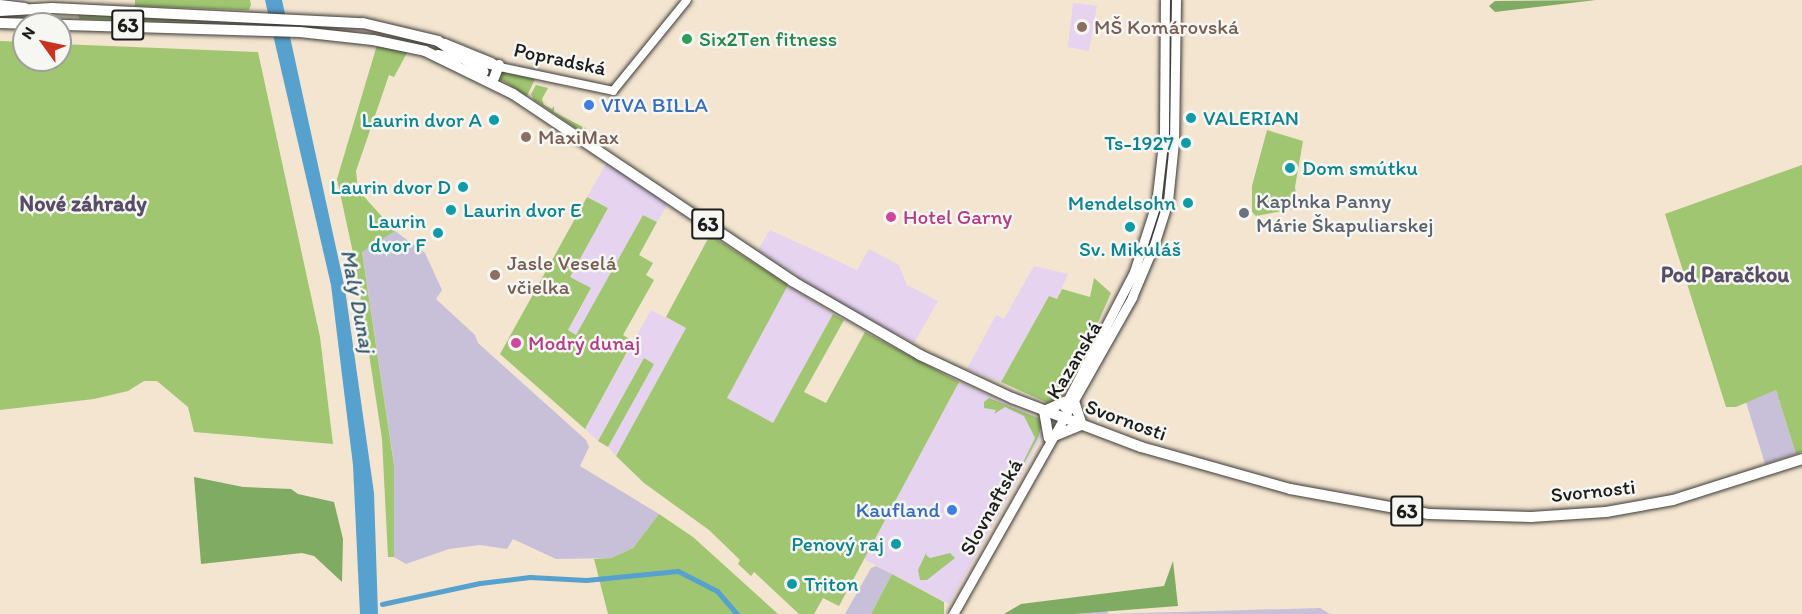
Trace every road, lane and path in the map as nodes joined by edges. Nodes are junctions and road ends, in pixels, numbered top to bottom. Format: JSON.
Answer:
{"nodes":[{"id":1,"x":687,"y":0,"type":"edge"},
{"id":2,"x":1165,"y":0,"type":"edge"},
{"id":3,"x":1176,"y":0,"type":"edge"},
{"id":4,"x":0,"y":4,"type":"edge"},
{"id":5,"x":29,"y":8,"type":"junction"},
{"id":6,"x":0,"y":10,"type":"edge"},
{"id":7,"x":0,"y":23,"type":"edge"},
{"id":8,"x":438,"y":41,"type":"junction"},
{"id":9,"x":425,"y":51,"type":"junction"},
{"id":10,"x":465,"y":59,"type":"junction"},
{"id":11,"x":499,"y":65,"type":"junction"},
{"id":12,"x":494,"y":78,"type":"junction"},
{"id":13,"x":513,"y":94,"type":"junction"},
{"id":14,"x":1070,"y":401,"type":"junction"},
{"id":15,"x":1044,"y":411,"type":"junction"},
{"id":16,"x":1061,"y":417,"type":"junction"},
{"id":17,"x":1082,"y":425,"type":"junction"},
{"id":18,"x":1049,"y":438,"type":"junction"},
{"id":19,"x":1802,"y":459,"type":"edge"},
{"id":20,"x":953,"y":614,"type":"edge"}],
"edges":[{"from":1,"to":11,"type":"street","name":"Popradská"},
{"from":2,"to":14,"type":"main road","name":"Kazanská"},
{"from":3,"to":14,"type":"main road","name":"Kazanská"},
{"from":4,"to":5,"type":"street"},
{"from":5,"to":6,"type":"main road","name":"Popradská","number":"63"},
{"from":5,"to":8,"type":"main road","name":"Popradská","number":"63"},
{"from":7,"to":9,"type":"main road","name":"Popradská","number":"63"},
{"from":8,"to":10,"type":"main road","name":"Popradská","number":"63"},
{"from":8,"to":11,"type":"street","name":"Popradská"},
{"from":9,"to":10,"type":"street","name":"Popradská"},
{"from":9,"to":13,"type":"main road","name":"Svornosti","number":"63"},
{"from":10,"to":11,"type":"street","name":"Popradská"},
{"from":10,"to":12,"type":"main road","name":"Svornosti","number":"63"},
{"from":11,"to":12,"type":"main road"},
{"from":12,"to":13,"type":"main road","name":"Svornosti","number":"63"},
{"from":13,"to":15,"type":"main road","name":"Svornosti","number":"63"},
{"from":14,"to":15,"type":"main road"},
{"from":14,"to":16,"type":"main road","name":"Kazanská"},
{"from":14,"to":17,"type":"main road"},
{"from":15,"to":16,"type":"main road","name":"Svornosti","number":"63"},
{"from":15,"to":18,"type":"main road"},
{"from":16,"to":17,"type":"main road","name":"Svornosti","number":"63"},
{"from":16,"to":18,"type":"main road","name":"Slovnaftská"},
{"from":17,"to":18,"type":"main road"},
{"from":17,"to":19,"type":"main road","name":"Svornosti","number":"63"},
{"from":18,"to":20,"type":"main road","name":"Slovnaftská"}]}
